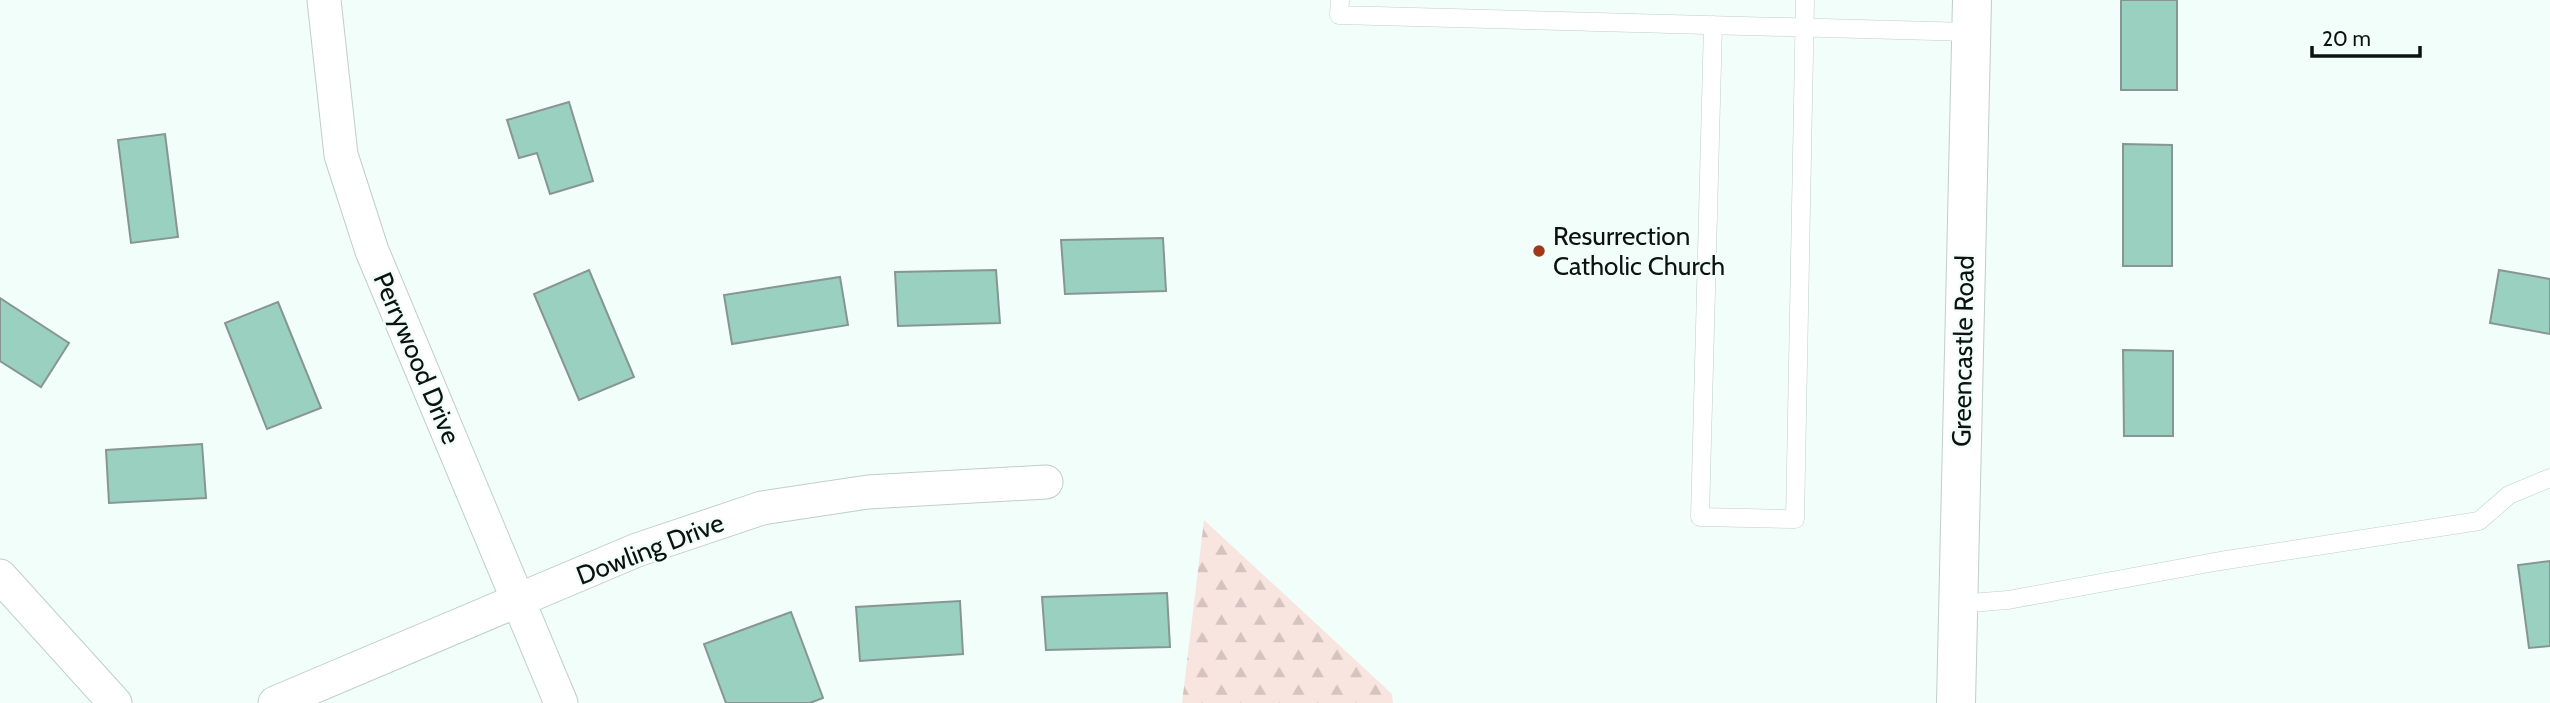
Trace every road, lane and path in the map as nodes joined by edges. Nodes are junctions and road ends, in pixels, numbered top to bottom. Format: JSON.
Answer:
{"nodes":[{"id":1,"x":324,"y":0,"type":"edge"},
{"id":2,"x":1340,"y":0,"type":"edge"},
{"id":3,"x":1805,"y":0,"type":"edge"},
{"id":4,"x":1971,"y":16,"type":"edge"},
{"id":5,"x":1713,"y":25,"type":"junction"},
{"id":6,"x":1804,"y":27,"type":"junction"},
{"id":7,"x":2550,"y":478,"type":"edge"},
{"id":8,"x":1046,"y":482,"type":"dead end"},
{"id":9,"x":0,"y":576,"type":"edge"},
{"id":10,"x":519,"y":601,"type":"junction"},
{"id":11,"x":1957,"y":604,"type":"junction"},
{"id":12,"x":115,"y":703,"type":"edge"},
{"id":13,"x":275,"y":703,"type":"edge"},
{"id":14,"x":561,"y":703,"type":"edge"},
{"id":15,"x":1956,"y":703,"type":"edge"}],
"edges":[{"from":1,"to":10,"type":"street","name":"Perrywood Drive"},
{"from":2,"to":5,"type":"lane"},
{"from":3,"to":6,"type":"lane"},
{"from":4,"to":6,"type":"lane"},
{"from":4,"to":11,"type":"street","name":"Greencastle Road"},
{"from":5,"to":6,"type":"lane"},
{"from":5,"to":6,"type":"lane"},
{"from":7,"to":11,"type":"lane"},
{"from":8,"to":10,"type":"street","name":"Dowling Drive"},
{"from":9,"to":12,"type":"street"},
{"from":10,"to":13,"type":"street","name":"Dowling Drive"},
{"from":10,"to":14,"type":"street","name":"Perrywood Drive"},
{"from":11,"to":15,"type":"street","name":"Greencastle Road"}]}
